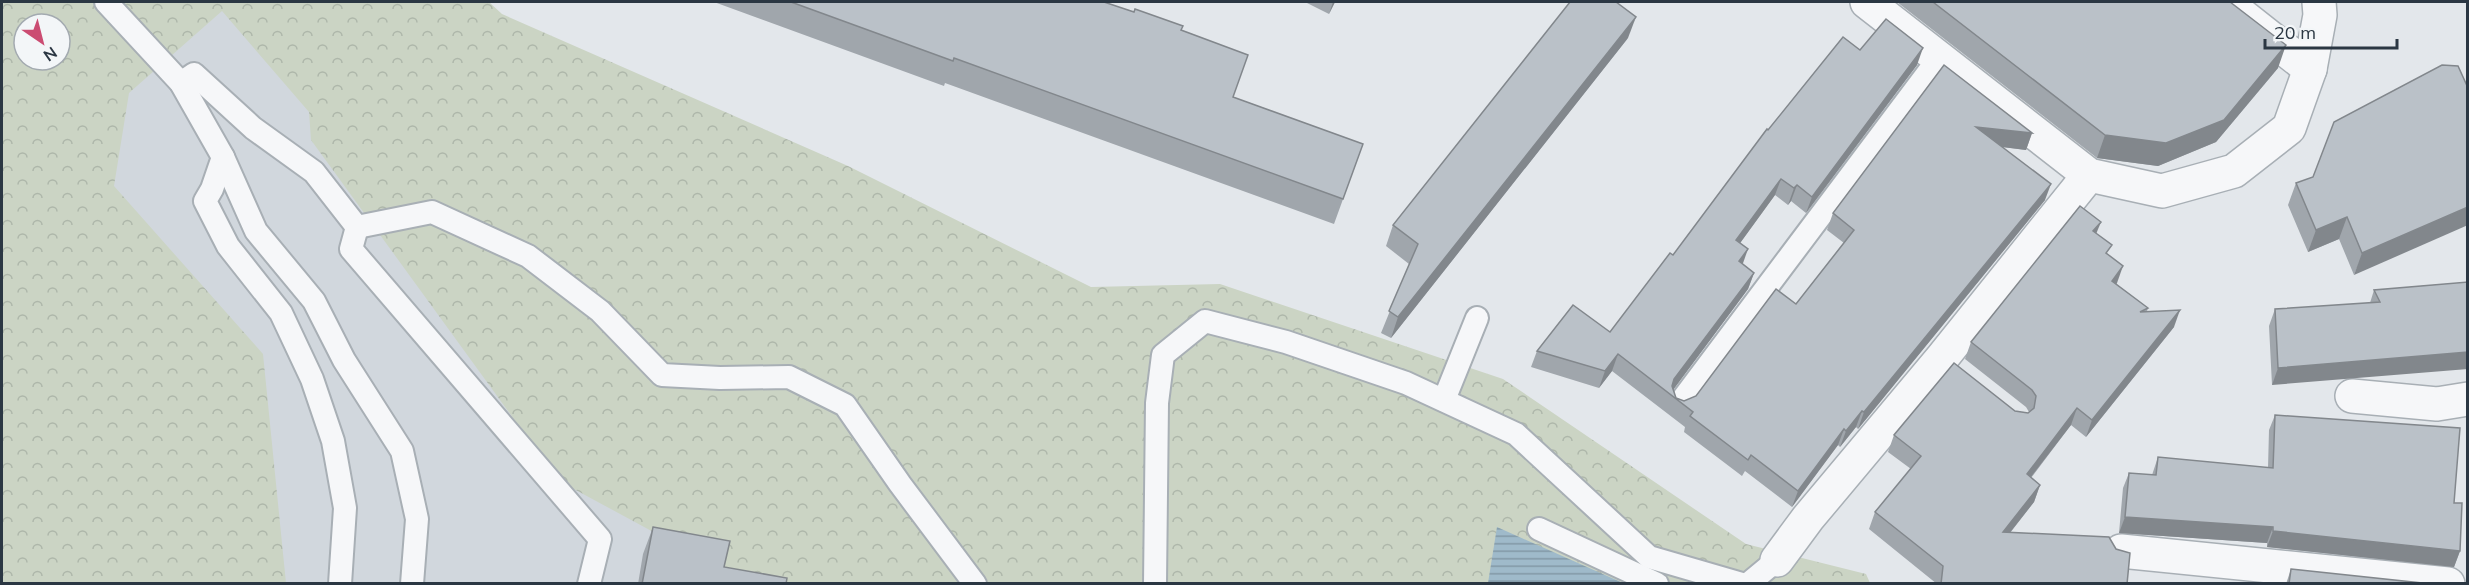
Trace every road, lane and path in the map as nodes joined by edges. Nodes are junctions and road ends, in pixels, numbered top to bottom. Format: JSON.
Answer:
{"nodes":[{"id":1,"x":106,"y":2,"type":"edge"},
{"id":2,"x":1867,"y":2,"type":"edge"},
{"id":3,"x":2225,"y":2,"type":"edge"},
{"id":4,"x":2319,"y":2,"type":"edge"},
{"id":5,"x":1939,"y":58,"type":"junction"},
{"id":6,"x":2310,"y":69,"type":"junction"},
{"id":7,"x":181,"y":83,"type":"junction"},
{"id":8,"x":223,"y":157,"type":"junction"},
{"id":9,"x":2089,"y":175,"type":"junction"},
{"id":10,"x":357,"y":227,"type":"junction"},
{"id":11,"x":1477,"y":318,"type":"dead end"},
{"id":12,"x":2352,"y":396,"type":"dead end"},
{"id":13,"x":2468,"y":399,"type":"edge"},
{"id":14,"x":1444,"y":400,"type":"junction"},
{"id":15,"x":1679,"y":404,"type":"edge"},
{"id":16,"x":1539,"y":529,"type":"dead end"},
{"id":17,"x":2121,"y":551,"type":"edge"},
{"id":18,"x":1777,"y":560,"type":"joint"},
{"id":19,"x":2255,"y":574,"type":"edge"},
{"id":20,"x":340,"y":584,"type":"edge"},
{"id":21,"x":412,"y":584,"type":"edge"},
{"id":22,"x":589,"y":584,"type":"edge"},
{"id":23,"x":975,"y":584,"type":"edge"},
{"id":24,"x":1155,"y":584,"type":"edge"},
{"id":25,"x":1657,"y":584,"type":"edge"},
{"id":26,"x":1742,"y":584,"type":"edge"},
{"id":27,"x":1748,"y":584,"type":"edge"},
{"id":28,"x":2448,"y":584,"type":"edge"}],
"edges":[{"from":1,"to":7,"type":"lane"},
{"from":2,"to":5,"type":"street"},
{"from":3,"to":6,"type":"street"},
{"from":4,"to":6,"type":"street"},
{"from":5,"to":9,"type":"street"},
{"from":5,"to":15,"type":"lane"},
{"from":6,"to":9,"type":"street"},
{"from":7,"to":8,"type":"lane"},
{"from":7,"to":10,"type":"lane"},
{"from":8,"to":20,"type":"lane"},
{"from":8,"to":21,"type":"lane"},
{"from":9,"to":18,"type":"street"},
{"from":10,"to":22,"type":"lane"},
{"from":10,"to":23,"type":"lane"},
{"from":11,"to":14,"type":"lane"},
{"from":12,"to":13,"type":"street"},
{"from":14,"to":24,"type":"lane"},
{"from":14,"to":26,"type":"lane"},
{"from":16,"to":25,"type":"lane"},
{"from":17,"to":19,"type":"street"},
{"from":18,"to":27,"type":"lane"},
{"from":19,"to":28,"type":"street"}]}
